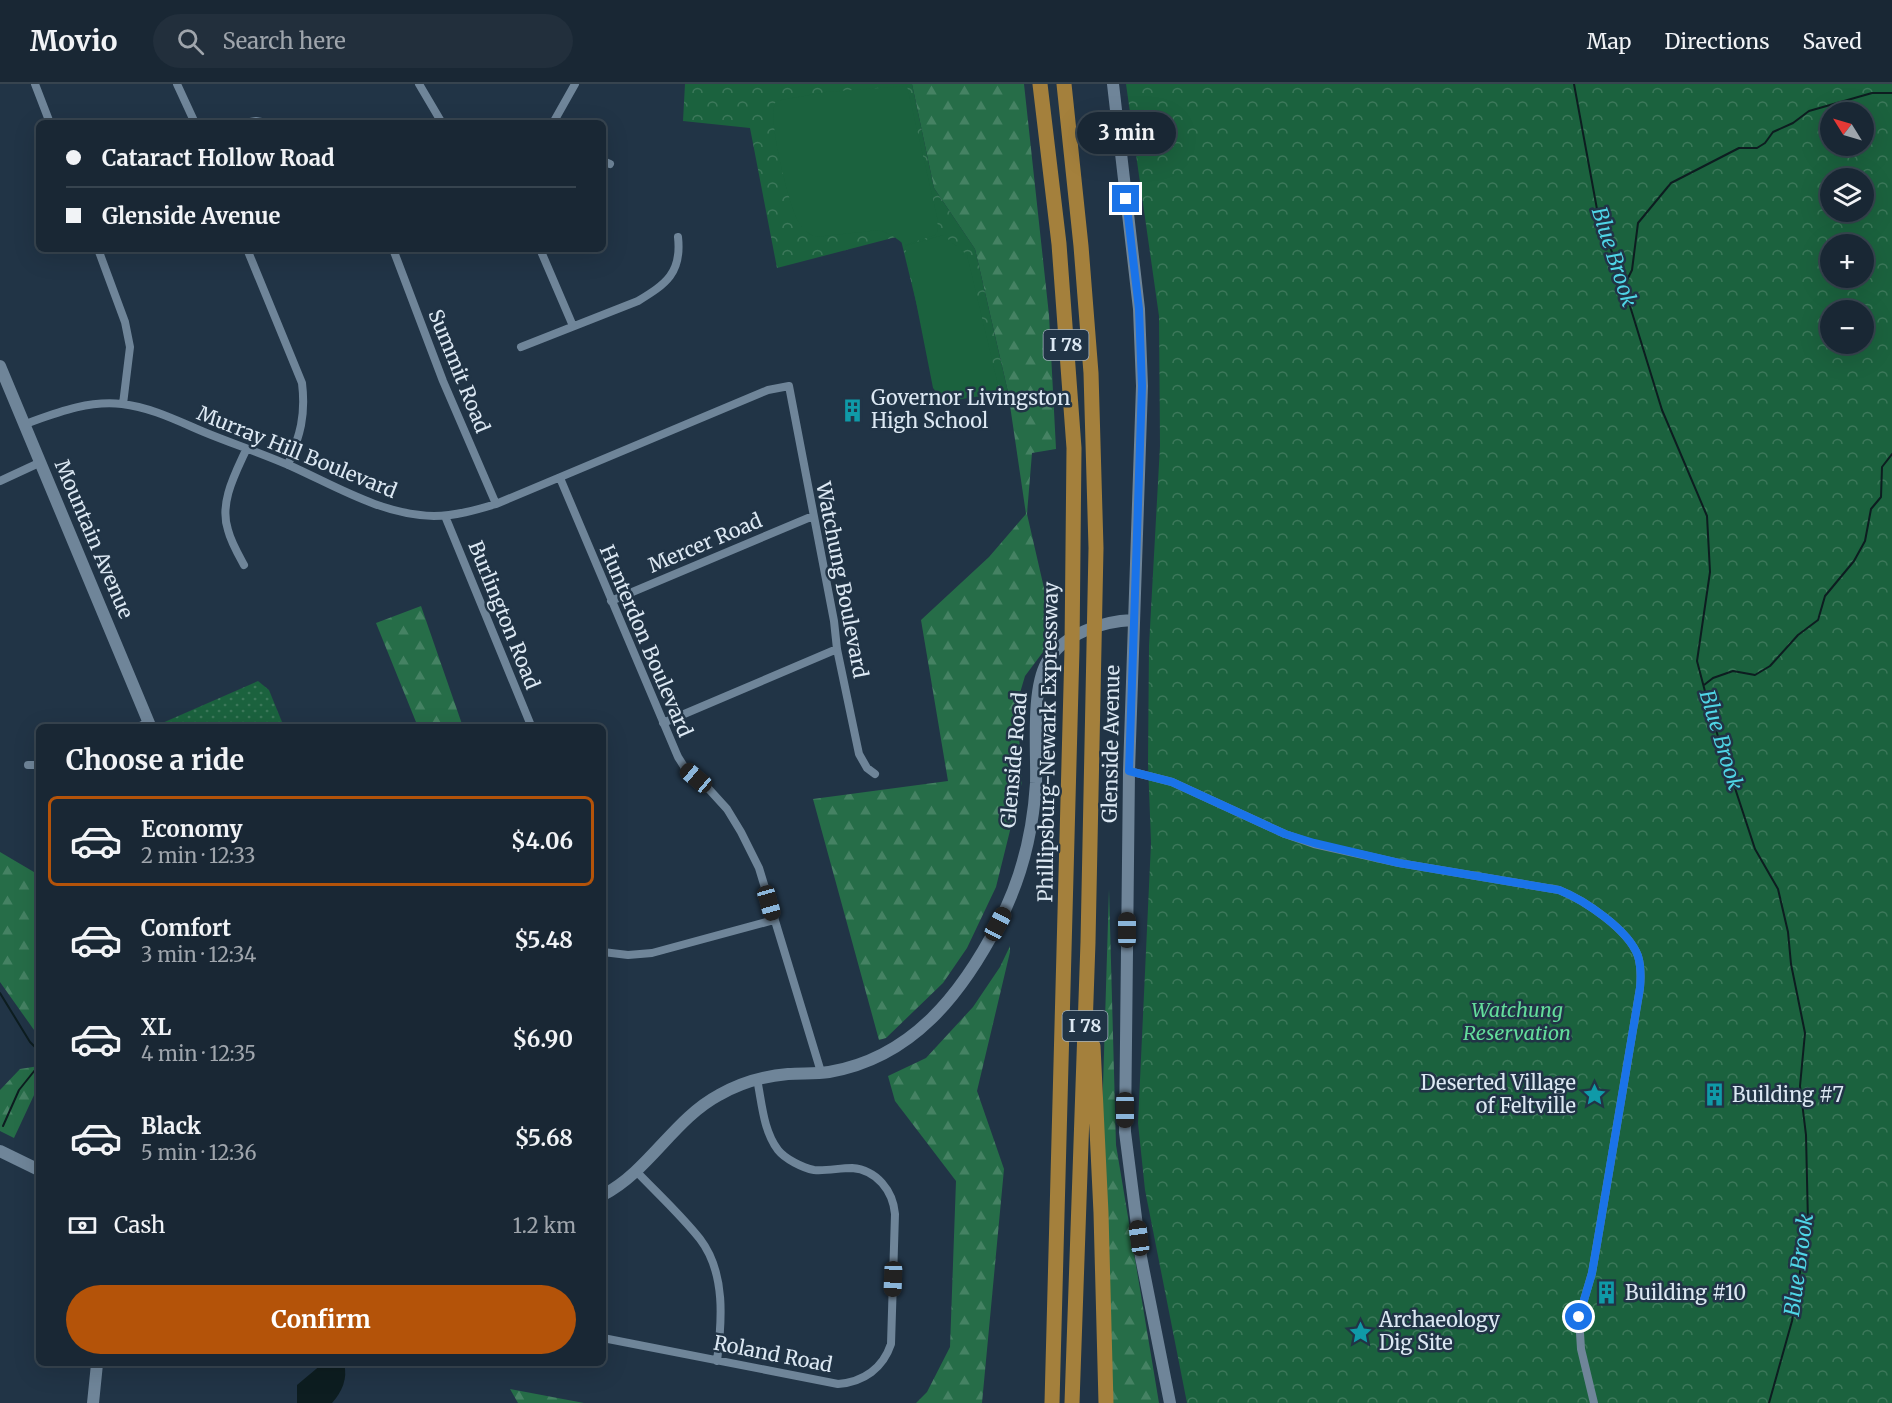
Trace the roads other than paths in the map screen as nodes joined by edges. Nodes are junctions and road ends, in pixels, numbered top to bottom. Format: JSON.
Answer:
{"nodes":[{"id":1,"x":35,"y":84,"type":"edge"},
{"id":2,"x":177,"y":84,"type":"edge"},
{"id":3,"x":419,"y":84,"type":"edge"},
{"id":4,"x":575,"y":84,"type":"edge"},
{"id":5,"x":1040,"y":84,"type":"edge"},
{"id":6,"x":1064,"y":84,"type":"edge"},
{"id":7,"x":1113,"y":84,"type":"edge"},
{"id":8,"x":49,"y":120,"type":"edge"},
{"id":9,"x":194,"y":120,"type":"edge"},
{"id":10,"x":440,"y":120,"type":"edge"},
{"id":11,"x":555,"y":120,"type":"edge"},
{"id":12,"x":678,"y":237,"type":"dead end"},
{"id":13,"x":99,"y":252,"type":"edge"},
{"id":14,"x":248,"y":252,"type":"edge"},
{"id":15,"x":394,"y":252,"type":"edge"},
{"id":16,"x":541,"y":252,"type":"edge"},
{"id":17,"x":573,"y":326,"type":"junction"},
{"id":18,"x":522,"y":347,"type":"dead end"},
{"id":19,"x":0,"y":366,"type":"edge"},
{"id":20,"x":789,"y":386,"type":"joint"},
{"id":21,"x":123,"y":404,"type":"junction"},
{"id":22,"x":25,"y":424,"type":"junction"},
{"id":23,"x":246,"y":450,"type":"junction"},
{"id":24,"x":41,"y":462,"type":"junction"},
{"id":25,"x":288,"y":465,"type":"junction"},
{"id":26,"x":560,"y":478,"type":"junction"},
{"id":27,"x":0,"y":481,"type":"edge"},
{"id":28,"x":496,"y":504,"type":"junction"},
{"id":29,"x":445,"y":516,"type":"junction"},
{"id":30,"x":813,"y":516,"type":"junction"},
{"id":31,"x":243,"y":565,"type":"dead end"},
{"id":32,"x":611,"y":601,"type":"junction"},
{"id":33,"x":1133,"y":620,"type":"junction"},
{"id":34,"x":837,"y":650,"type":"junction"},
{"id":35,"x":663,"y":723,"type":"junction"},
{"id":36,"x":150,"y":724,"type":"edge"},
{"id":37,"x":530,"y":724,"type":"edge"},
{"id":38,"x":28,"y":765,"type":"dead end"},
{"id":39,"x":36,"y":765,"type":"edge"},
{"id":40,"x":1129,"y":771,"type":"junction"},
{"id":41,"x":875,"y":774,"type":"dead end"},
{"id":42,"x":774,"y":920,"type":"junction"},
{"id":43,"x":1088,"y":942,"type":"junction"},
{"id":44,"x":606,"y":952,"type":"edge"},
{"id":45,"x":821,"y":1072,"type":"junction"},
{"id":46,"x":757,"y":1079,"type":"junction"},
{"id":47,"x":0,"y":1151,"type":"edge"},
{"id":48,"x":36,"y":1169,"type":"edge"},
{"id":49,"x":636,"y":1171,"type":"junction"},
{"id":50,"x":606,"y":1193,"type":"edge"},
{"id":51,"x":606,"y":1339,"type":"edge"},
{"id":52,"x":717,"y":1361,"type":"junction"},
{"id":53,"x":97,"y":1366,"type":"edge"},
{"id":54,"x":93,"y":1403,"type":"edge"},
{"id":55,"x":1052,"y":1403,"type":"edge"},
{"id":56,"x":1072,"y":1403,"type":"edge"},
{"id":57,"x":1106,"y":1403,"type":"edge"},
{"id":58,"x":1170,"y":1403,"type":"edge"},
{"id":59,"x":1594,"y":1403,"type":"edge"}],
"edges":[{"from":1,"to":8,"type":"street"},
{"from":2,"to":9,"type":"street"},
{"from":3,"to":10,"type":"street"},
{"from":4,"to":11,"type":"street"},
{"from":5,"to":55,"type":"highway","name":"Phillipsburg-Newark Expressway","number":"I 78"},
{"from":6,"to":43,"type":"highway","number":"I 78"},
{"from":7,"to":33,"type":"main road","name":"Glenside Avenue"},
{"from":12,"to":17,"type":"street"},
{"from":13,"to":21,"type":"street"},
{"from":14,"to":25,"type":"street"},
{"from":15,"to":28,"type":"street","name":"Summit Road"},
{"from":16,"to":17,"type":"street"},
{"from":17,"to":18,"type":"street"},
{"from":19,"to":22,"type":"main road","name":"Mountain Avenue"},
{"from":20,"to":26,"type":"street","name":"Murray Hill Boulevard"},
{"from":20,"to":30,"type":"street","name":"Watchung Boulevard"},
{"from":21,"to":22,"type":"street","name":"Murray Hill Boulevard"},
{"from":21,"to":23,"type":"street","name":"Murray Hill Boulevard"},
{"from":22,"to":24,"type":"main road","name":"Mountain Avenue"},
{"from":23,"to":25,"type":"street","name":"Murray Hill Boulevard"},
{"from":23,"to":31,"type":"street"},
{"from":24,"to":27,"type":"street"},
{"from":24,"to":36,"type":"main road","name":"Mountain Avenue"},
{"from":25,"to":29,"type":"street","name":"Murray Hill Boulevard"},
{"from":26,"to":28,"type":"street","name":"Murray Hill Boulevard"},
{"from":26,"to":32,"type":"street","name":"Hunterdon Boulevard"},
{"from":28,"to":29,"type":"street","name":"Murray Hill Boulevard"},
{"from":29,"to":37,"type":"street","name":"Burlington Road"},
{"from":30,"to":32,"type":"street","name":"Mercer Road"},
{"from":30,"to":34,"type":"street","name":"Watchung Boulevard"},
{"from":32,"to":35,"type":"street","name":"Hunterdon Boulevard"},
{"from":33,"to":40,"type":"main road","name":"Glenside Avenue"},
{"from":33,"to":45,"type":"main road","name":"Glenside Road"},
{"from":34,"to":35,"type":"street"},
{"from":34,"to":41,"type":"street","name":"Watchung Boulevard"},
{"from":35,"to":42,"type":"street","name":"Hunterdon Boulevard"},
{"from":38,"to":39,"type":"street"},
{"from":40,"to":58,"type":"main road","name":"Glenside Avenue"},
{"from":40,"to":59,"type":"street"},
{"from":42,"to":44,"type":"street"},
{"from":42,"to":45,"type":"street","name":"Hunterdon Boulevard"},
{"from":43,"to":56,"type":"highway","number":"I 78"},
{"from":43,"to":57,"type":"highway"},
{"from":45,"to":46,"type":"main road","name":"Glenside Road"},
{"from":46,"to":49,"type":"main road","name":"Glenside Road"},
{"from":46,"to":52,"type":"street","name":"Roland Road"},
{"from":47,"to":48,"type":"main road"},
{"from":49,"to":50,"type":"main road","name":"Glenside Road"},
{"from":49,"to":52,"type":"street"},
{"from":51,"to":52,"type":"street","name":"Roland Road"},
{"from":53,"to":54,"type":"main road"}]}
